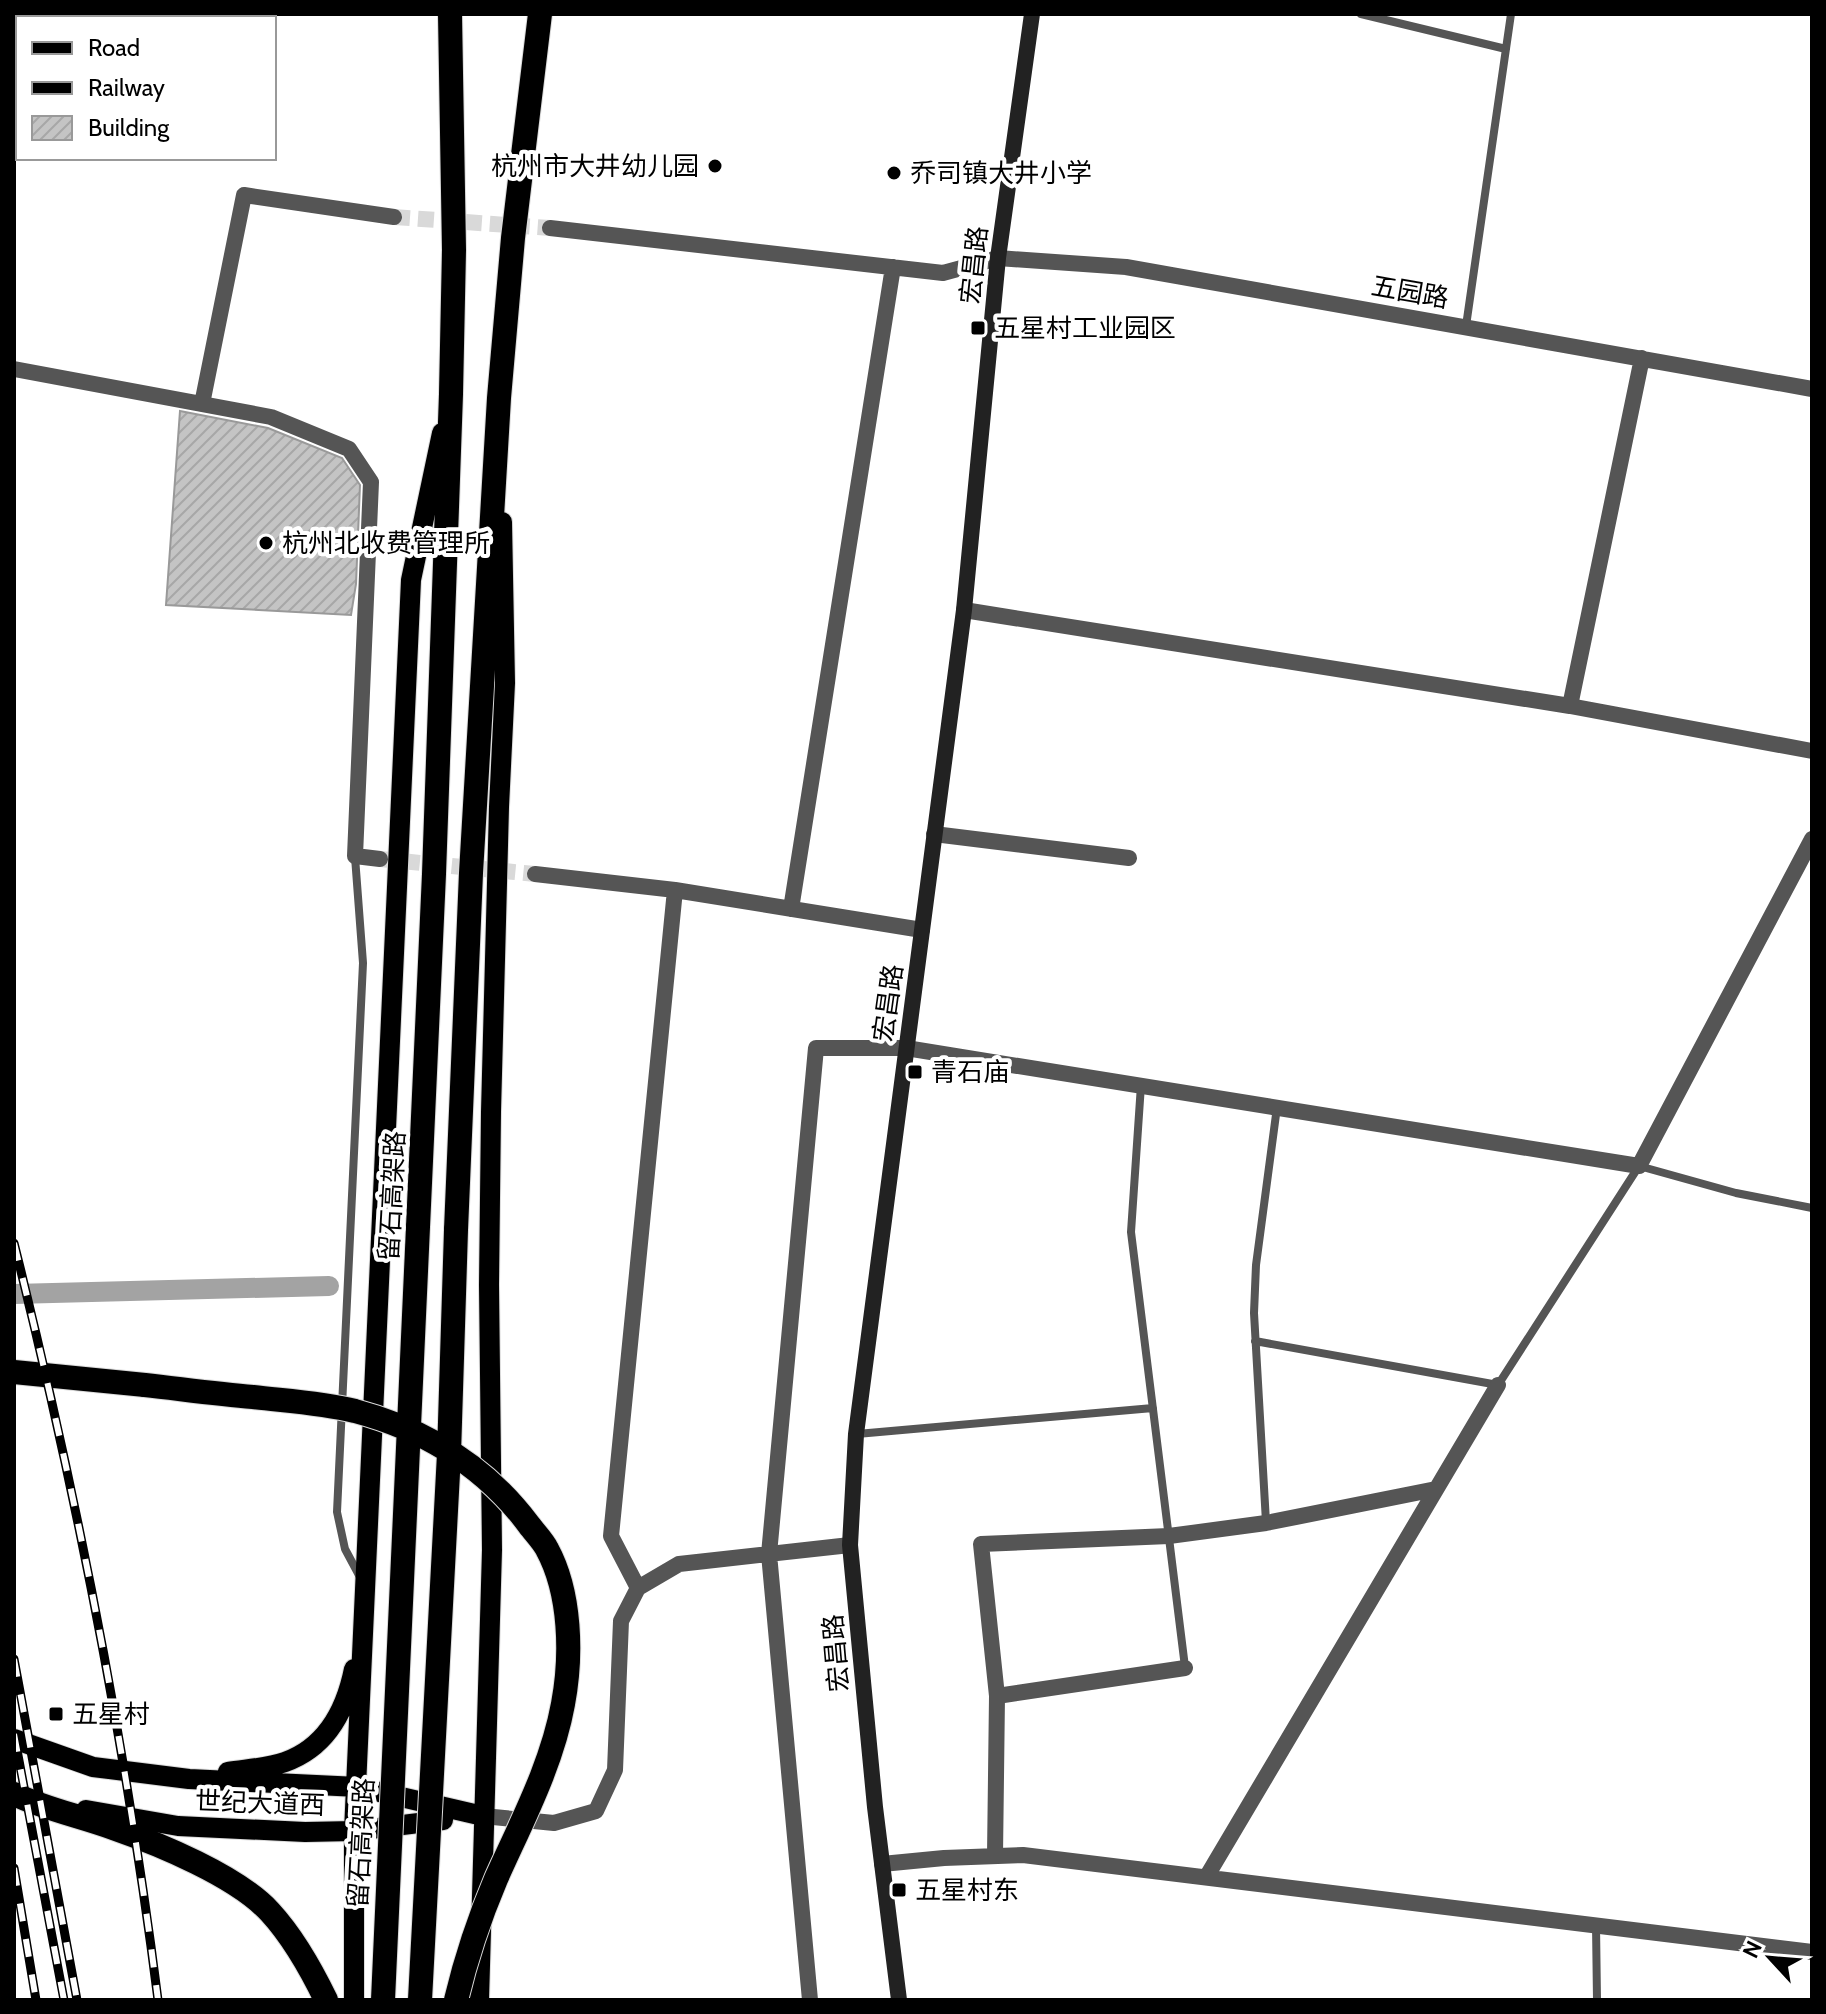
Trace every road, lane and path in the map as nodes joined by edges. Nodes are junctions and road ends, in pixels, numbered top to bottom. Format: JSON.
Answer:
{"nodes":[{"id":1,"x":450,"y":14,"type":"edge"},
{"id":2,"x":540,"y":14,"type":"edge"},
{"id":3,"x":1032,"y":14,"type":"edge"},
{"id":4,"x":1361,"y":14,"type":"edge"},
{"id":5,"x":1511,"y":14,"type":"edge"},
{"id":6,"x":1506,"y":49,"type":"junction"},
{"id":7,"x":394,"y":217,"type":"tunnel mouth"},
{"id":8,"x":550,"y":228,"type":"tunnel mouth"},
{"id":9,"x":998,"y":258,"type":"junction"},
{"id":10,"x":893,"y":267,"type":"junction"},
{"id":11,"x":1466,"y":326,"type":"junction"},
{"id":12,"x":1642,"y":358,"type":"junction"},
{"id":13,"x":14,"y":369,"type":"edge"},
{"id":14,"x":1812,"y":389,"type":"edge"},
{"id":15,"x":451,"y":394,"type":"junction"},
{"id":16,"x":499,"y":398,"type":"junction"},
{"id":17,"x":202,"y":404,"type":"junction"},
{"id":18,"x":964,"y":610,"type":"junction"},
{"id":19,"x":1570,"y":706,"type":"junction"},
{"id":20,"x":1812,"y":751,"type":"edge"},
{"id":21,"x":934,"y":834,"type":"junction"},
{"id":22,"x":1812,"y":839,"type":"edge"},
{"id":23,"x":355,"y":856,"type":"junction"},
{"id":24,"x":1129,"y":858,"type":"dead end"},
{"id":25,"x":380,"y":859,"type":"tunnel mouth"},
{"id":26,"x":535,"y":874,"type":"tunnel mouth"},
{"id":27,"x":675,"y":890,"type":"junction"},
{"id":28,"x":791,"y":909,"type":"junction"},
{"id":29,"x":922,"y":930,"type":"junction"},
{"id":30,"x":906,"y":1048,"type":"junction"},
{"id":31,"x":1141,"y":1085,"type":"junction"},
{"id":32,"x":1277,"y":1107,"type":"junction"},
{"id":33,"x":1639,"y":1166,"type":"junction"},
{"id":34,"x":1812,"y":1208,"type":"edge"},
{"id":35,"x":1255,"y":1341,"type":"junction"},
{"id":36,"x":14,"y":1372,"type":"edge"},
{"id":37,"x":1498,"y":1385,"type":"junction"},
{"id":38,"x":1153,"y":1408,"type":"junction"},
{"id":39,"x":856,"y":1434,"type":"junction"},
{"id":40,"x":1436,"y":1489,"type":"junction"},
{"id":41,"x":1266,"y":1523,"type":"junction"},
{"id":42,"x":1169,"y":1536,"type":"junction"},
{"id":43,"x":850,"y":1545,"type":"junction"},
{"id":44,"x":769,"y":1554,"type":"junction"},
{"id":45,"x":638,"y":1588,"type":"junction"},
{"id":46,"x":366,"y":1589,"type":"junction"},
{"id":47,"x":365,"y":1618,"type":"junction"},
{"id":48,"x":1185,"y":1668,"type":"joint"},
{"id":49,"x":997,"y":1696,"type":"junction"},
{"id":50,"x":14,"y":1739,"type":"edge"},
{"id":51,"x":189,"y":1779,"type":"junction"},
{"id":52,"x":358,"y":1787,"type":"junction"},
{"id":53,"x":21,"y":1797,"type":"edge"},
{"id":54,"x":483,"y":1816,"type":"junction"},
{"id":55,"x":354,"y":1831,"type":"junction"},
{"id":56,"x":995,"y":1856,"type":"junction"},
{"id":57,"x":882,"y":1864,"type":"junction"},
{"id":58,"x":1207,"y":1876,"type":"junction"},
{"id":59,"x":1596,"y":1925,"type":"junction"},
{"id":60,"x":1812,"y":1952,"type":"edge"},
{"id":61,"x":326,"y":2000,"type":"edge"},
{"id":62,"x":354,"y":2000,"type":"edge"},
{"id":63,"x":383,"y":2000,"type":"edge"},
{"id":64,"x":420,"y":2000,"type":"edge"},
{"id":65,"x":456,"y":2000,"type":"edge"},
{"id":66,"x":479,"y":2000,"type":"edge"},
{"id":67,"x":810,"y":2000,"type":"edge"},
{"id":68,"x":899,"y":2000,"type":"edge"},
{"id":69,"x":1597,"y":2000,"type":"edge"}],
"edges":[{"from":1,"to":15,"type":"highway","name":"留石高架路"},
{"from":2,"to":16,"type":"highway"},
{"from":3,"to":9,"type":"street","name":"宏昌路"},
{"from":4,"to":6,"type":"lane"},
{"from":5,"to":6,"type":"lane"},
{"from":6,"to":11,"type":"lane"},
{"from":7,"to":17,"type":"street"},
{"from":8,"to":10,"type":"street","name":"五园路"},
{"from":9,"to":10,"type":"street","name":"五园路"},
{"from":9,"to":11,"type":"street","name":"五园路"},
{"from":9,"to":18,"type":"street","name":"宏昌路"},
{"from":10,"to":28,"type":"street"},
{"from":11,"to":12,"type":"street","name":"五园路"},
{"from":12,"to":14,"type":"street","name":"五园路"},
{"from":12,"to":19,"type":"street"},
{"from":13,"to":17,"type":"street"},
{"from":15,"to":46,"type":"main road"},
{"from":15,"to":63,"type":"highway","name":"留石高架路","bridge":true},
{"from":16,"to":54,"type":"main road"},
{"from":16,"to":64,"type":"highway","bridge":true},
{"from":17,"to":23,"type":"street"},
{"from":18,"to":19,"type":"street"},
{"from":18,"to":21,"type":"street","name":"宏昌路"},
{"from":19,"to":20,"type":"street"},
{"from":21,"to":24,"type":"street"},
{"from":21,"to":29,"type":"street","name":"宏昌路"},
{"from":22,"to":33,"type":"street"},
{"from":23,"to":25,"type":"street"},
{"from":23,"to":46,"type":"lane"},
{"from":26,"to":27,"type":"street"},
{"from":27,"to":28,"type":"street"},
{"from":27,"to":45,"type":"street"},
{"from":28,"to":29,"type":"street"},
{"from":29,"to":30,"type":"street","name":"宏昌路"},
{"from":30,"to":31,"type":"street"},
{"from":30,"to":39,"type":"street","name":"宏昌路"},
{"from":30,"to":44,"type":"street"},
{"from":31,"to":32,"type":"street"},
{"from":31,"to":38,"type":"lane"},
{"from":32,"to":33,"type":"street"},
{"from":32,"to":35,"type":"lane"},
{"from":33,"to":34,"type":"lane"},
{"from":33,"to":37,"type":"lane"},
{"from":35,"to":37,"type":"lane"},
{"from":35,"to":41,"type":"lane"},
{"from":36,"to":65,"type":"highway","bridge":true},
{"from":37,"to":40,"type":"street"},
{"from":38,"to":39,"type":"lane"},
{"from":38,"to":42,"type":"lane"},
{"from":39,"to":43,"type":"street","name":"宏昌路"},
{"from":40,"to":41,"type":"street"},
{"from":40,"to":58,"type":"street"},
{"from":41,"to":42,"type":"street"},
{"from":42,"to":48,"type":"lane"},
{"from":42,"to":49,"type":"street"},
{"from":43,"to":44,"type":"street"},
{"from":43,"to":57,"type":"street","name":"宏昌路"},
{"from":44,"to":45,"type":"street"},
{"from":44,"to":67,"type":"street"},
{"from":45,"to":54,"type":"street"},
{"from":46,"to":47,"type":"main road"},
{"from":47,"to":51,"type":"main road"},
{"from":47,"to":52,"type":"main road"},
{"from":48,"to":49,"type":"street"},
{"from":49,"to":56,"type":"street"},
{"from":50,"to":51,"type":"main road"},
{"from":51,"to":52,"type":"main road","name":"世纪大道西"},
{"from":52,"to":54,"type":"main road","name":"世纪大道西"},
{"from":52,"to":55,"type":"main road"},
{"from":53,"to":55,"type":"main road","name":"世纪大道西"},
{"from":53,"to":61,"type":"highway"},
{"from":54,"to":55,"type":"main road","name":"世纪大道西"},
{"from":54,"to":66,"type":"main road"},
{"from":55,"to":62,"type":"main road"},
{"from":56,"to":57,"type":"street"},
{"from":56,"to":58,"type":"street"},
{"from":57,"to":68,"type":"street","name":"宏昌路"},
{"from":58,"to":59,"type":"street"},
{"from":59,"to":60,"type":"street"},
{"from":59,"to":69,"type":"lane"}]}
